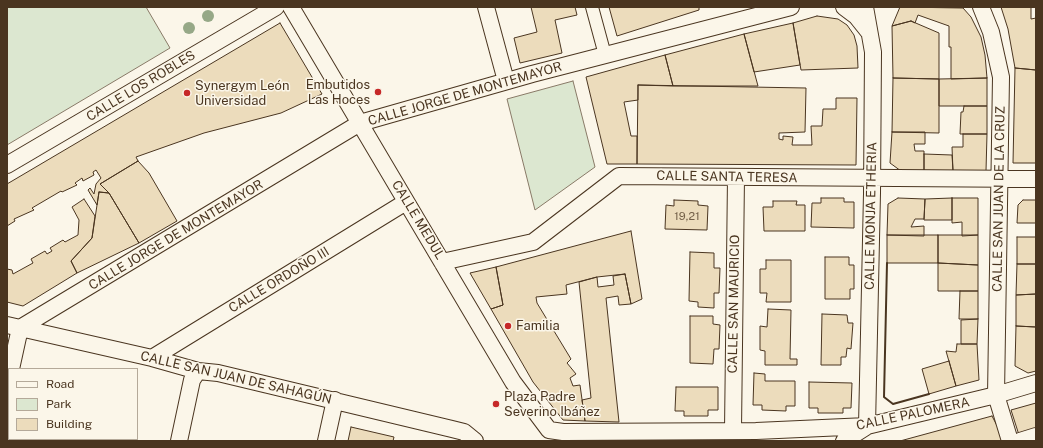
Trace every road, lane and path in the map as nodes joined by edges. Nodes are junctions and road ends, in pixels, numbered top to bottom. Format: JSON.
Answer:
{"nodes":[{"id":1,"x":276,"y":7,"type":"edge"},
{"id":2,"x":291,"y":7,"type":"edge"},
{"id":3,"x":486,"y":7,"type":"edge"},
{"id":4,"x":592,"y":7,"type":"edge"},
{"id":5,"x":792,"y":7,"type":"edge"},
{"id":6,"x":844,"y":7,"type":"edge"},
{"id":7,"x":865,"y":7,"type":"edge"},
{"id":8,"x":981,"y":7,"type":"edge"},
{"id":9,"x":870,"y":33,"type":"junction"},
{"id":10,"x":605,"y":55,"type":"junction"},
{"id":11,"x":506,"y":81,"type":"junction"},
{"id":12,"x":360,"y":124,"type":"junction"},
{"id":13,"x":7,"y":165,"type":"edge"},
{"id":14,"x":736,"y":177,"type":"junction"},
{"id":15,"x":872,"y":178,"type":"junction"},
{"id":16,"x":1000,"y":179,"type":"junction"},
{"id":17,"x":1036,"y":179,"type":"edge"},
{"id":18,"x":406,"y":202,"type":"junction"},
{"id":19,"x":442,"y":262,"type":"junction"},
{"id":20,"x":14,"y":327,"type":"edge"},
{"id":21,"x":152,"y":358,"type":"junction"},
{"id":22,"x":11,"y":368,"type":"edge"},
{"id":23,"x":198,"y":371,"type":"junction"},
{"id":24,"x":1036,"y":383,"type":"edge"},
{"id":25,"x":996,"y":395,"type":"junction"},
{"id":26,"x":335,"y":400,"type":"junction"},
{"id":27,"x":867,"y":426,"type":"junction"},
{"id":28,"x":823,"y":429,"type":"junction"},
{"id":29,"x":549,"y":430,"type":"joint"},
{"id":30,"x":733,"y":430,"type":"junction"},
{"id":31,"x":1036,"y":436,"type":"edge"},
{"id":32,"x":470,"y":437,"type":"edge"},
{"id":33,"x":179,"y":441,"type":"edge"},
{"id":34,"x":326,"y":441,"type":"edge"},
{"id":35,"x":840,"y":441,"type":"edge"},
{"id":36,"x":844,"y":441,"type":"edge"},
{"id":37,"x":1010,"y":441,"type":"edge"},
{"id":38,"x":1020,"y":441,"type":"edge"}],
"edges":[{"from":1,"to":13,"type":"street","name":"CALLE LOS ROBLES"},
{"from":2,"to":12,"type":"street","name":"CALLE MEDUL"},
{"from":3,"to":11,"type":"street"},
{"from":4,"to":10,"type":"street"},
{"from":5,"to":10,"type":"street","name":"CALLE JORGE DE MONTEMAYOR"},
{"from":6,"to":9,"type":"street"},
{"from":7,"to":9,"type":"street","name":"CALLE MONJA ETHERIA"},
{"from":8,"to":16,"type":"street","name":"CALLE SAN JUAN DE LA CRUZ"},
{"from":9,"to":15,"type":"street","name":"CALLE MONJA ETHERIA"},
{"from":10,"to":11,"type":"street","name":"CALLE JORGE DE MONTEMAYOR"},
{"from":11,"to":12,"type":"street","name":"CALLE JORGE DE MONTEMAYOR"},
{"from":12,"to":18,"type":"street","name":"CALLE MEDUL"},
{"from":12,"to":20,"type":"street","name":"CALLE JORGE DE MONTEMAYOR"},
{"from":14,"to":15,"type":"street","name":"CALLE SANTA TERESA"},
{"from":14,"to":19,"type":"street","name":"CALLE SANTA TERESA"},
{"from":14,"to":30,"type":"street","name":"CALLE SAN MAURICIO"},
{"from":15,"to":16,"type":"street","name":"CALLE SANTA TERESA"},
{"from":15,"to":27,"type":"street","name":"CALLE MONJA ETHERIA"},
{"from":16,"to":17,"type":"street","name":"CALLE SANTA TERESA"},
{"from":16,"to":25,"type":"street","name":"CALLE SAN JUAN DE LA CRUZ"},
{"from":18,"to":19,"type":"street","name":"CALLE MEDUL"},
{"from":18,"to":21,"type":"street","name":"CALLE ORDOÑO III"},
{"from":19,"to":29,"type":"street","name":"CALLE MEDUL"},
{"from":20,"to":21,"type":"street","name":"CALLE SAN JUAN DE SAHAGÚN"},
{"from":20,"to":22,"type":"street"},
{"from":21,"to":23,"type":"street","name":"CALLE SAN JUAN DE SAHAGÚN"},
{"from":23,"to":26,"type":"street","name":"CALLE SAN JUAN DE SAHAGÚN"},
{"from":23,"to":33,"type":"street"},
{"from":24,"to":25,"type":"street","name":"CALLE PALOMERA"},
{"from":25,"to":27,"type":"street","name":"CALLE PALOMERA"},
{"from":25,"to":37,"type":"street","name":"CALLE SAN JUAN DE LA CRUZ"},
{"from":26,"to":32,"type":"street","name":"CALLE SAN JUAN DE SAHAGÚN"},
{"from":26,"to":34,"type":"street"},
{"from":27,"to":28,"type":"street","name":"CALLE PALOMERA"},
{"from":27,"to":36,"type":"street"},
{"from":28,"to":30,"type":"street","name":"CALLE PALOMERA"},
{"from":28,"to":35,"type":"street"},
{"from":29,"to":30,"type":"street","name":"CALLE PALOMERA"},
{"from":31,"to":38,"type":"street"}]}
